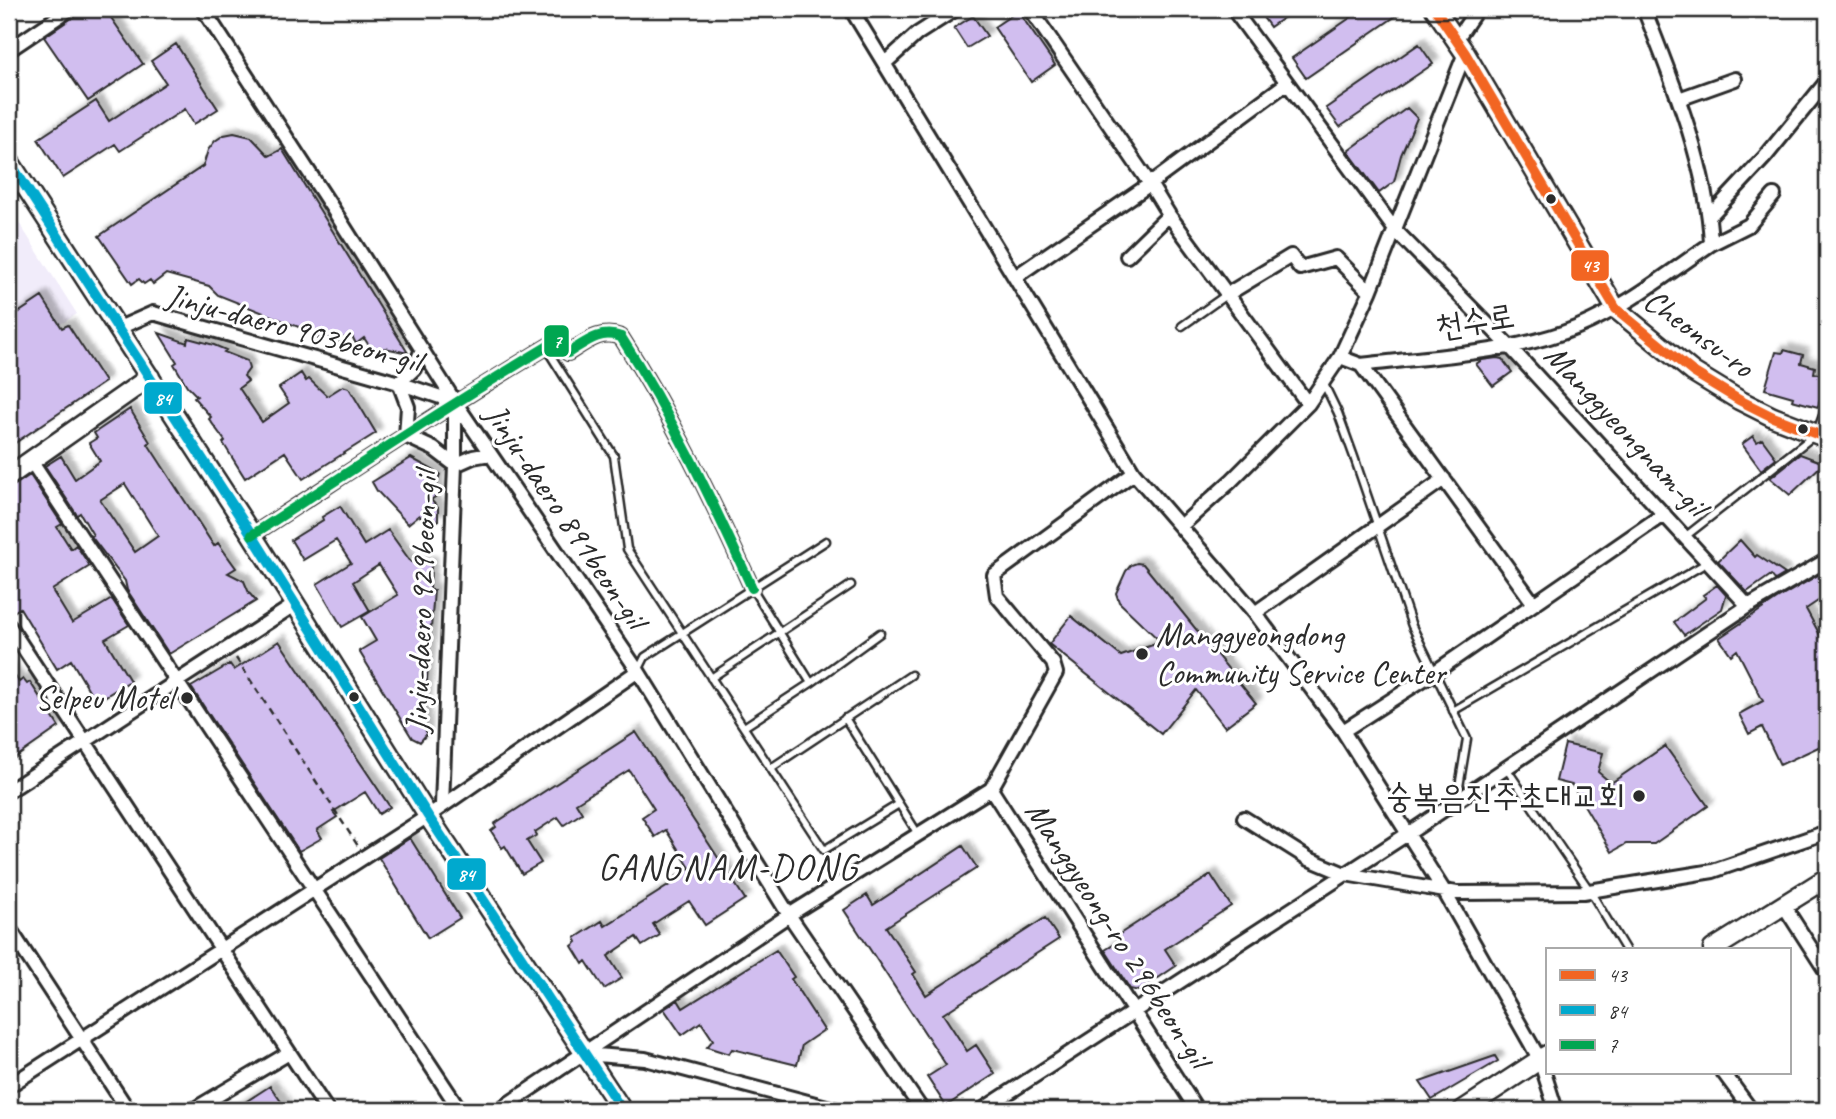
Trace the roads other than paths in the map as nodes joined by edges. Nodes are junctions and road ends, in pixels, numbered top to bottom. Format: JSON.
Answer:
{"nodes":[{"id":1,"x":70,"y":9,"type":"edge"},
{"id":2,"x":203,"y":9,"type":"edge"},
{"id":3,"x":851,"y":9,"type":"edge"},
{"id":4,"x":956,"y":9,"type":"edge"},
{"id":5,"x":1030,"y":9,"type":"edge"},
{"id":6,"x":1233,"y":9,"type":"edge"},
{"id":7,"x":1436,"y":9,"type":"edge"},
{"id":8,"x":1477,"y":9,"type":"edge"},
{"id":9,"x":1644,"y":9,"type":"edge"},
{"id":10,"x":1461,"y":46,"type":"junction"},
{"id":11,"x":9,"y":50,"type":"edge"},
{"id":12,"x":885,"y":63,"type":"junction"},
{"id":13,"x":1735,"y":79,"type":"dead end"},
{"id":14,"x":1827,"y":81,"type":"edge"},
{"id":15,"x":1287,"y":83,"type":"junction"},
{"id":16,"x":1679,"y":99,"type":"junction"},
{"id":17,"x":9,"y":161,"type":"edge"},
{"id":18,"x":1150,"y":184,"type":"junction"},
{"id":19,"x":1774,"y":195,"type":"dead end"},
{"id":20,"x":1169,"y":215,"type":"junction"},
{"id":21,"x":1710,"y":216,"type":"junction"},
{"id":22,"x":1395,"y":230,"type":"junction"},
{"id":23,"x":1711,"y":244,"type":"junction"},
{"id":24,"x":1127,"y":256,"type":"dead end"},
{"id":25,"x":1015,"y":277,"type":"junction"},
{"id":26,"x":1370,"y":292,"type":"junction"},
{"id":27,"x":1226,"y":295,"type":"junction"},
{"id":28,"x":1615,"y":309,"type":"junction"},
{"id":29,"x":1182,"y":326,"type":"dead end"},
{"id":30,"x":119,"y":328,"type":"junction"},
{"id":31,"x":1510,"y":346,"type":"junction"},
{"id":32,"x":546,"y":348,"type":"junction"},
{"id":33,"x":422,"y":349,"type":"junction"},
{"id":34,"x":1340,"y":357,"type":"junction"},
{"id":35,"x":1361,"y":365,"type":"junction"},
{"id":36,"x":150,"y":377,"type":"junction"},
{"id":37,"x":1323,"y":382,"type":"junction"},
{"id":38,"x":400,"y":383,"type":"junction"},
{"id":39,"x":455,"y":402,"type":"junction"},
{"id":40,"x":1308,"y":404,"type":"junction"},
{"id":41,"x":1827,"y":404,"type":"edge"},
{"id":42,"x":406,"y":436,"type":"junction"},
{"id":43,"x":1821,"y":436,"type":"edge"},
{"id":44,"x":489,"y":454,"type":"junction"},
{"id":45,"x":31,"y":461,"type":"junction"},
{"id":46,"x":455,"y":465,"type":"junction"},
{"id":47,"x":1134,"y":473,"type":"junction"},
{"id":48,"x":9,"y":476,"type":"edge"},
{"id":49,"x":1444,"y":479,"type":"junction"},
{"id":50,"x":1664,"y":514,"type":"junction"},
{"id":51,"x":1181,"y":526,"type":"junction"},
{"id":52,"x":1377,"y":526,"type":"junction"},
{"id":53,"x":252,"y":535,"type":"junction"},
{"id":54,"x":1686,"y":536,"type":"junction"},
{"id":55,"x":826,"y":541,"type":"dead end"},
{"id":56,"x":1827,"y":560,"type":"edge"},
{"id":57,"x":1708,"y":562,"type":"junction"},
{"id":58,"x":851,"y":585,"type":"dead end"},
{"id":59,"x":752,"y":588,"type":"junction"},
{"id":60,"x":1534,"y":604,"type":"junction"},
{"id":61,"x":294,"y":605,"type":"junction"},
{"id":62,"x":1748,"y":606,"type":"junction"},
{"id":63,"x":1255,"y":613,"type":"junction"},
{"id":64,"x":9,"y":625,"type":"edge"},
{"id":65,"x":683,"y":632,"type":"junction"},
{"id":66,"x":779,"y":632,"type":"junction"},
{"id":67,"x":880,"y":633,"type":"dead end"},
{"id":68,"x":638,"y":671,"type":"junction"},
{"id":69,"x":1435,"y":672,"type":"junction"},
{"id":70,"x":911,"y":675,"type":"dead end"},
{"id":71,"x":711,"y":678,"type":"junction"},
{"id":72,"x":177,"y":681,"type":"junction"},
{"id":73,"x":811,"y":683,"type":"junction"},
{"id":74,"x":1453,"y":711,"type":"junction"},
{"id":75,"x":845,"y":718,"type":"junction"},
{"id":76,"x":744,"y":727,"type":"junction"},
{"id":77,"x":1343,"y":731,"type":"junction"},
{"id":78,"x":85,"y":741,"type":"junction"},
{"id":79,"x":771,"y":768,"type":"junction"},
{"id":80,"x":1506,"y":768,"type":"junction"},
{"id":81,"x":991,"y":789,"type":"junction"},
{"id":82,"x":9,"y":791,"type":"edge"},
{"id":83,"x":1457,"y":801,"type":"junction"},
{"id":84,"x":899,"y":804,"type":"junction"},
{"id":85,"x":435,"y":810,"type":"junction"},
{"id":86,"x":1244,"y":818,"type":"dead end"},
{"id":87,"x":1827,"y":832,"type":"edge"},
{"id":88,"x":1409,"y":833,"type":"junction"},
{"id":89,"x":918,"y":834,"type":"junction"},
{"id":90,"x":1345,"y":874,"type":"junction"},
{"id":91,"x":1827,"y":878,"type":"edge"},
{"id":92,"x":314,"y":889,"type":"junction"},
{"id":93,"x":1444,"y":891,"type":"junction"},
{"id":94,"x":1590,"y":891,"type":"junction"},
{"id":95,"x":1784,"y":906,"type":"junction"},
{"id":96,"x":789,"y":915,"type":"junction"},
{"id":97,"x":9,"y":928,"type":"edge"},
{"id":98,"x":1625,"y":948,"type":"edge"},
{"id":99,"x":1715,"y":948,"type":"edge"},
{"id":100,"x":221,"y":949,"type":"junction"},
{"id":101,"x":1827,"y":974,"type":"edge"},
{"id":102,"x":1135,"y":1013,"type":"junction"},
{"id":103,"x":82,"y":1039,"type":"junction"},
{"id":104,"x":289,"y":1053,"type":"junction"},
{"id":105,"x":585,"y":1054,"type":"junction"},
{"id":106,"x":1544,"y":1057,"type":"edge"},
{"id":107,"x":1548,"y":1074,"type":"edge"},
{"id":108,"x":1724,"y":1074,"type":"edge"},
{"id":109,"x":9,"y":1086,"type":"edge"},
{"id":110,"x":128,"y":1110,"type":"edge"},
{"id":111,"x":193,"y":1110,"type":"edge"},
{"id":112,"x":327,"y":1110,"type":"edge"},
{"id":113,"x":460,"y":1110,"type":"edge"},
{"id":114,"x":499,"y":1110,"type":"edge"},
{"id":115,"x":622,"y":1110,"type":"edge"},
{"id":116,"x":838,"y":1110,"type":"edge"},
{"id":117,"x":922,"y":1110,"type":"edge"},
{"id":118,"x":982,"y":1110,"type":"edge"},
{"id":119,"x":1197,"y":1110,"type":"edge"},
{"id":120,"x":1463,"y":1110,"type":"edge"},
{"id":121,"x":1556,"y":1110,"type":"edge"},
{"id":122,"x":1751,"y":1110,"type":"edge"}],
"edges":[{"from":1,"to":11,"type":"street"},
{"from":2,"to":33,"type":"street","name":"Jinju-daero 891beon-gil"},
{"from":3,"to":12,"type":"street"},
{"from":4,"to":12,"type":"street"},
{"from":5,"to":18,"type":"street"},
{"from":6,"to":15,"type":"street","name":"Manggyeongnam-gil"},
{"from":7,"to":10,"type":"street","name":"Cheonsu-ro"},
{"from":8,"to":10,"type":"street"},
{"from":9,"to":16,"type":"street"},
{"from":10,"to":22,"type":"street"},
{"from":10,"to":28,"type":"street","name":"Cheonsu-ro"},
{"from":12,"to":25,"type":"street"},
{"from":13,"to":16,"type":"street"},
{"from":14,"to":21,"type":"street"},
{"from":15,"to":18,"type":"street"},
{"from":15,"to":22,"type":"street","name":"Manggyeongnam-gil"},
{"from":16,"to":21,"type":"street"},
{"from":17,"to":30,"type":"street"},
{"from":18,"to":20,"type":"street"},
{"from":18,"to":25,"type":"street"},
{"from":19,"to":23,"type":"street","name":"천수로"},
{"from":20,"to":24,"type":"street"},
{"from":20,"to":27,"type":"street"},
{"from":21,"to":23,"type":"street"},
{"from":22,"to":26,"type":"street"},
{"from":22,"to":31,"type":"street","name":"Manggyeongnam-gil"},
{"from":23,"to":28,"type":"street","name":"천수로"},
{"from":25,"to":47,"type":"street"},
{"from":26,"to":27,"type":"street"},
{"from":26,"to":34,"type":"street"},
{"from":27,"to":29,"type":"lane"},
{"from":27,"to":40,"type":"street"},
{"from":28,"to":31,"type":"street","name":"천수로"},
{"from":28,"to":43,"type":"street","name":"Cheonsu-ro"},
{"from":30,"to":36,"type":"street"},
{"from":30,"to":38,"type":"street","name":"Jinju-daero 903beon-gil"},
{"from":31,"to":35,"type":"street","name":"천수로"},
{"from":31,"to":50,"type":"street","name":"Manggyeongnam-gil"},
{"from":32,"to":39,"type":"street"},
{"from":32,"to":59,"type":"street"},
{"from":32,"to":65,"type":"lane"},
{"from":33,"to":38,"type":"street"},
{"from":33,"to":39,"type":"street","name":"Jinju-daero 891beon-gil"},
{"from":34,"to":35,"type":"street","name":"천수로"},
{"from":34,"to":37,"type":"street"},
{"from":35,"to":49,"type":"street"},
{"from":36,"to":45,"type":"street"},
{"from":36,"to":53,"type":"street"},
{"from":37,"to":40,"type":"street"},
{"from":37,"to":52,"type":"lane"},
{"from":38,"to":39,"type":"street","name":"Jinju-daero 903beon-gil"},
{"from":38,"to":42,"type":"street"},
{"from":39,"to":42,"type":"street"},
{"from":39,"to":44,"type":"street","name":"Jinju-daero 891beon-gil"},
{"from":39,"to":46,"type":"street","name":"Jinju-daero 929beon-gil"},
{"from":40,"to":51,"type":"street"},
{"from":41,"to":43,"type":"lane"},
{"from":42,"to":46,"type":"street"},
{"from":42,"to":53,"type":"street"},
{"from":43,"to":54,"type":"lane"},
{"from":44,"to":46,"type":"street"},
{"from":44,"to":68,"type":"street","name":"Jinju-daero 891beon-gil"},
{"from":45,"to":48,"type":"street"},
{"from":45,"to":72,"type":"street"},
{"from":46,"to":85,"type":"street","name":"Jinju-daero 929beon-gil"},
{"from":47,"to":51,"type":"street"},
{"from":47,"to":81,"type":"street"},
{"from":49,"to":52,"type":"street"},
{"from":49,"to":60,"type":"street"},
{"from":50,"to":54,"type":"street","name":"Manggyeongnam-gil"},
{"from":50,"to":60,"type":"street"},
{"from":51,"to":63,"type":"street"},
{"from":52,"to":63,"type":"street"},
{"from":52,"to":69,"type":"lane"},
{"from":53,"to":61,"type":"street"},
{"from":54,"to":57,"type":"street","name":"Manggyeongnam-gil"},
{"from":55,"to":59,"type":"lane"},
{"from":56,"to":62,"type":"street"},
{"from":57,"to":62,"type":"street","name":"Manggyeongnam-gil"},
{"from":57,"to":74,"type":"lane"},
{"from":58,"to":66,"type":"lane"},
{"from":59,"to":65,"type":"lane"},
{"from":59,"to":66,"type":"lane"},
{"from":60,"to":69,"type":"street"},
{"from":61,"to":72,"type":"street"},
{"from":61,"to":85,"type":"street"},
{"from":62,"to":80,"type":"street"},
{"from":63,"to":77,"type":"street"},
{"from":64,"to":78,"type":"street"},
{"from":65,"to":68,"type":"lane"},
{"from":65,"to":71,"type":"lane"},
{"from":66,"to":71,"type":"lane"},
{"from":66,"to":73,"type":"lane"},
{"from":67,"to":73,"type":"lane"},
{"from":68,"to":85,"type":"street"},
{"from":68,"to":96,"type":"street","name":"Jinju-daero 891beon-gil"},
{"from":69,"to":74,"type":"lane"},
{"from":69,"to":77,"type":"street"},
{"from":70,"to":75,"type":"lane"},
{"from":71,"to":76,"type":"lane"},
{"from":72,"to":78,"type":"street"},
{"from":72,"to":92,"type":"street"},
{"from":73,"to":76,"type":"lane"},
{"from":74,"to":83,"type":"lane"},
{"from":75,"to":79,"type":"lane"},
{"from":75,"to":84,"type":"lane"},
{"from":76,"to":79,"type":"lane"},
{"from":77,"to":88,"type":"street"},
{"from":78,"to":82,"type":"street"},
{"from":78,"to":100,"type":"street"},
{"from":79,"to":84,"type":"lane"},
{"from":80,"to":83,"type":"street"},
{"from":80,"to":94,"type":"lane"},
{"from":81,"to":89,"type":"street"},
{"from":81,"to":102,"type":"street","name":"Manggyeong-ro 296beon-gil"},
{"from":83,"to":88,"type":"street"},
{"from":84,"to":89,"type":"lane"},
{"from":85,"to":92,"type":"street"},
{"from":85,"to":105,"type":"street"},
{"from":86,"to":90,"type":"street"},
{"from":87,"to":94,"type":"street"},
{"from":88,"to":90,"type":"street"},
{"from":88,"to":93,"type":"street"},
{"from":89,"to":96,"type":"street"},
{"from":90,"to":93,"type":"street"},
{"from":90,"to":102,"type":"street"},
{"from":91,"to":95,"type":"street"},
{"from":92,"to":100,"type":"street"},
{"from":92,"to":113,"type":"street"},
{"from":93,"to":94,"type":"street"},
{"from":93,"to":106,"type":"street"},
{"from":94,"to":98,"type":"lane"},
{"from":95,"to":99,"type":"street"},
{"from":95,"to":101,"type":"street"},
{"from":96,"to":105,"type":"street"},
{"from":96,"to":117,"type":"street","name":"Jinju-daero 891beon-gil"},
{"from":97,"to":103,"type":"street"},
{"from":100,"to":103,"type":"street"},
{"from":100,"to":104,"type":"street"},
{"from":102,"to":118,"type":"street"},
{"from":102,"to":119,"type":"street","name":"Manggyeong-ro 296beon-gil"},
{"from":103,"to":109,"type":"street"},
{"from":103,"to":110,"type":"street"},
{"from":104,"to":111,"type":"street"},
{"from":104,"to":112,"type":"street"},
{"from":105,"to":114,"type":"street"},
{"from":105,"to":115,"type":"street"},
{"from":105,"to":116,"type":"street"},
{"from":106,"to":120,"type":"street"},
{"from":107,"to":121,"type":"street"},
{"from":108,"to":122,"type":"street"}]}
